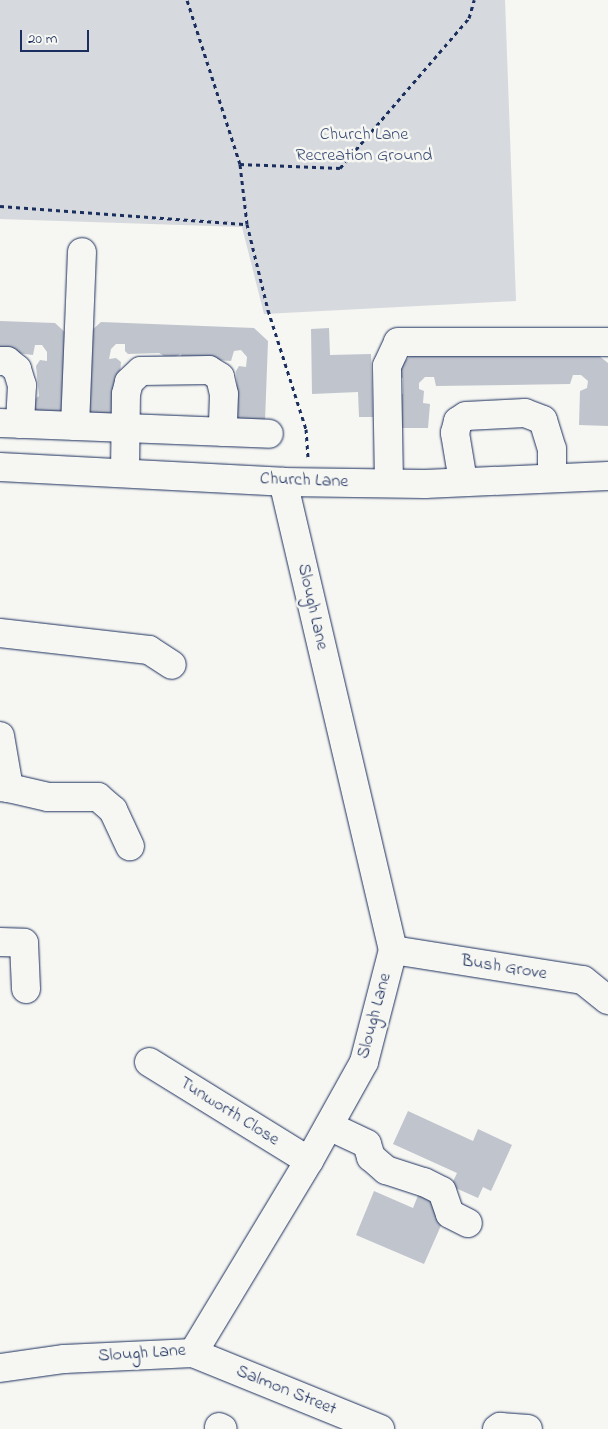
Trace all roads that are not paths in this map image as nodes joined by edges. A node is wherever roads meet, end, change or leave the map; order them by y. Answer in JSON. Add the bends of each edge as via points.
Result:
{"nodes":[{"id":1,"x":82,"y":252,"type":"dead end"},
{"id":2,"x":608,"y":342,"type":"edge"},
{"id":3,"x":0,"y":361,"type":"edge"},
{"id":4,"x":10,"y":423,"type":"edge"},
{"id":5,"x":75,"y":426,"type":"junction"},
{"id":6,"x":125,"y":429,"type":"junction"},
{"id":7,"x":223,"y":432,"type":"junction"},
{"id":8,"x":269,"y":434,"type":"dead end"},
{"id":9,"x":0,"y":468,"type":"edge"},
{"id":10,"x":125,"y":473,"type":"junction"},
{"id":11,"x":608,"y":476,"type":"edge"},
{"id":12,"x":552,"y":478,"type":"junction"},
{"id":13,"x":464,"y":481,"type":"junction"},
{"id":14,"x":283,"y":482,"type":"junction"},
{"id":15,"x":388,"y":483,"type":"junction"},
{"id":16,"x":0,"y":633,"type":"edge"},
{"id":17,"x":172,"y":665,"type":"dead end"},
{"id":18,"x":0,"y":736,"type":"edge"},
{"id":19,"x":5,"y":787,"type":"edge"},
{"id":20,"x":130,"y":846,"type":"dead end"},
{"id":21,"x":0,"y":942,"type":"edge"},
{"id":22,"x":393,"y":950,"type":"junction"},
{"id":23,"x":26,"y":989,"type":"dead end"},
{"id":24,"x":608,"y":1000,"type":"edge"},
{"id":25,"x":149,"y":1062,"type":"dead end"},
{"id":26,"x":329,"y":1126,"type":"junction"},
{"id":27,"x":310,"y":1161,"type":"junction"},
{"id":28,"x":468,"y":1224,"type":"dead end"},
{"id":29,"x":193,"y":1353,"type":"junction"},
{"id":30,"x":0,"y":1368,"type":"edge"},
{"id":31,"x":380,"y":1429,"type":"edge"},
{"id":32,"x":498,"y":1429,"type":"edge"},
{"id":33,"x":528,"y":1429,"type":"edge"}],
"edges":[{"from":1,"to":5,"type":"street"},
{"from":2,"to":15,"type":"street","via":[[398,342],[387,366]]},
{"from":3,"to":4,"type":"street","via":[[7,361],[17,369],[22,385]]},
{"from":4,"to":5,"type":"street"},
{"from":5,"to":6,"type":"street"},
{"from":6,"to":7,"type":"street"},
{"from":6,"to":7,"type":"street","via":[[129,382],[141,372],[209,370],[220,377],[224,394]]},
{"from":6,"to":10,"type":"street"},
{"from":7,"to":8,"type":"street"},
{"from":9,"to":10,"type":"street","name":"Church Lane"},
{"from":10,"to":14,"type":"street","name":"Church Lane"},
{"from":11,"to":12,"type":"street","name":"Church Lane"},
{"from":12,"to":13,"type":"street","name":"Church Lane"},
{"from":12,"to":13,"type":"street","via":[[552,449],[543,420],[525,413],[466,416],[458,421],[455,433]]},
{"from":13,"to":15,"type":"street","name":"Church Lane"},
{"from":14,"to":15,"type":"street","name":"Church Lane"},
{"from":14,"to":22,"type":"street","name":"Slough Lane"},
{"from":16,"to":17,"type":"street","via":[[149,650]]},
{"from":18,"to":19,"type":"street"},
{"from":19,"to":20,"type":"street","via":[[48,796],[98,797],[113,810]]},
{"from":21,"to":23,"type":"street","via":[[24,943]]},
{"from":22,"to":24,"type":"street","name":"Bush Grove","via":[[583,980]]},
{"from":22,"to":26,"type":"street","name":"Slough Lane","via":[[364,1062]]},
{"from":25,"to":27,"type":"street","name":"Tunworth Close"},
{"from":26,"to":27,"type":"street","name":"Slough Lane"},
{"from":26,"to":28,"type":"street","via":[[367,1144],[371,1157],[380,1166],[442,1191],[450,1214]]},
{"from":27,"to":29,"type":"street","name":"Slough Lane"},
{"from":29,"to":30,"type":"street","name":"Slough Lane","via":[[64,1358]]},
{"from":29,"to":31,"type":"street","name":"Salmon Street"},
{"from":32,"to":33,"type":"street","via":[[500,1426]]}]}
